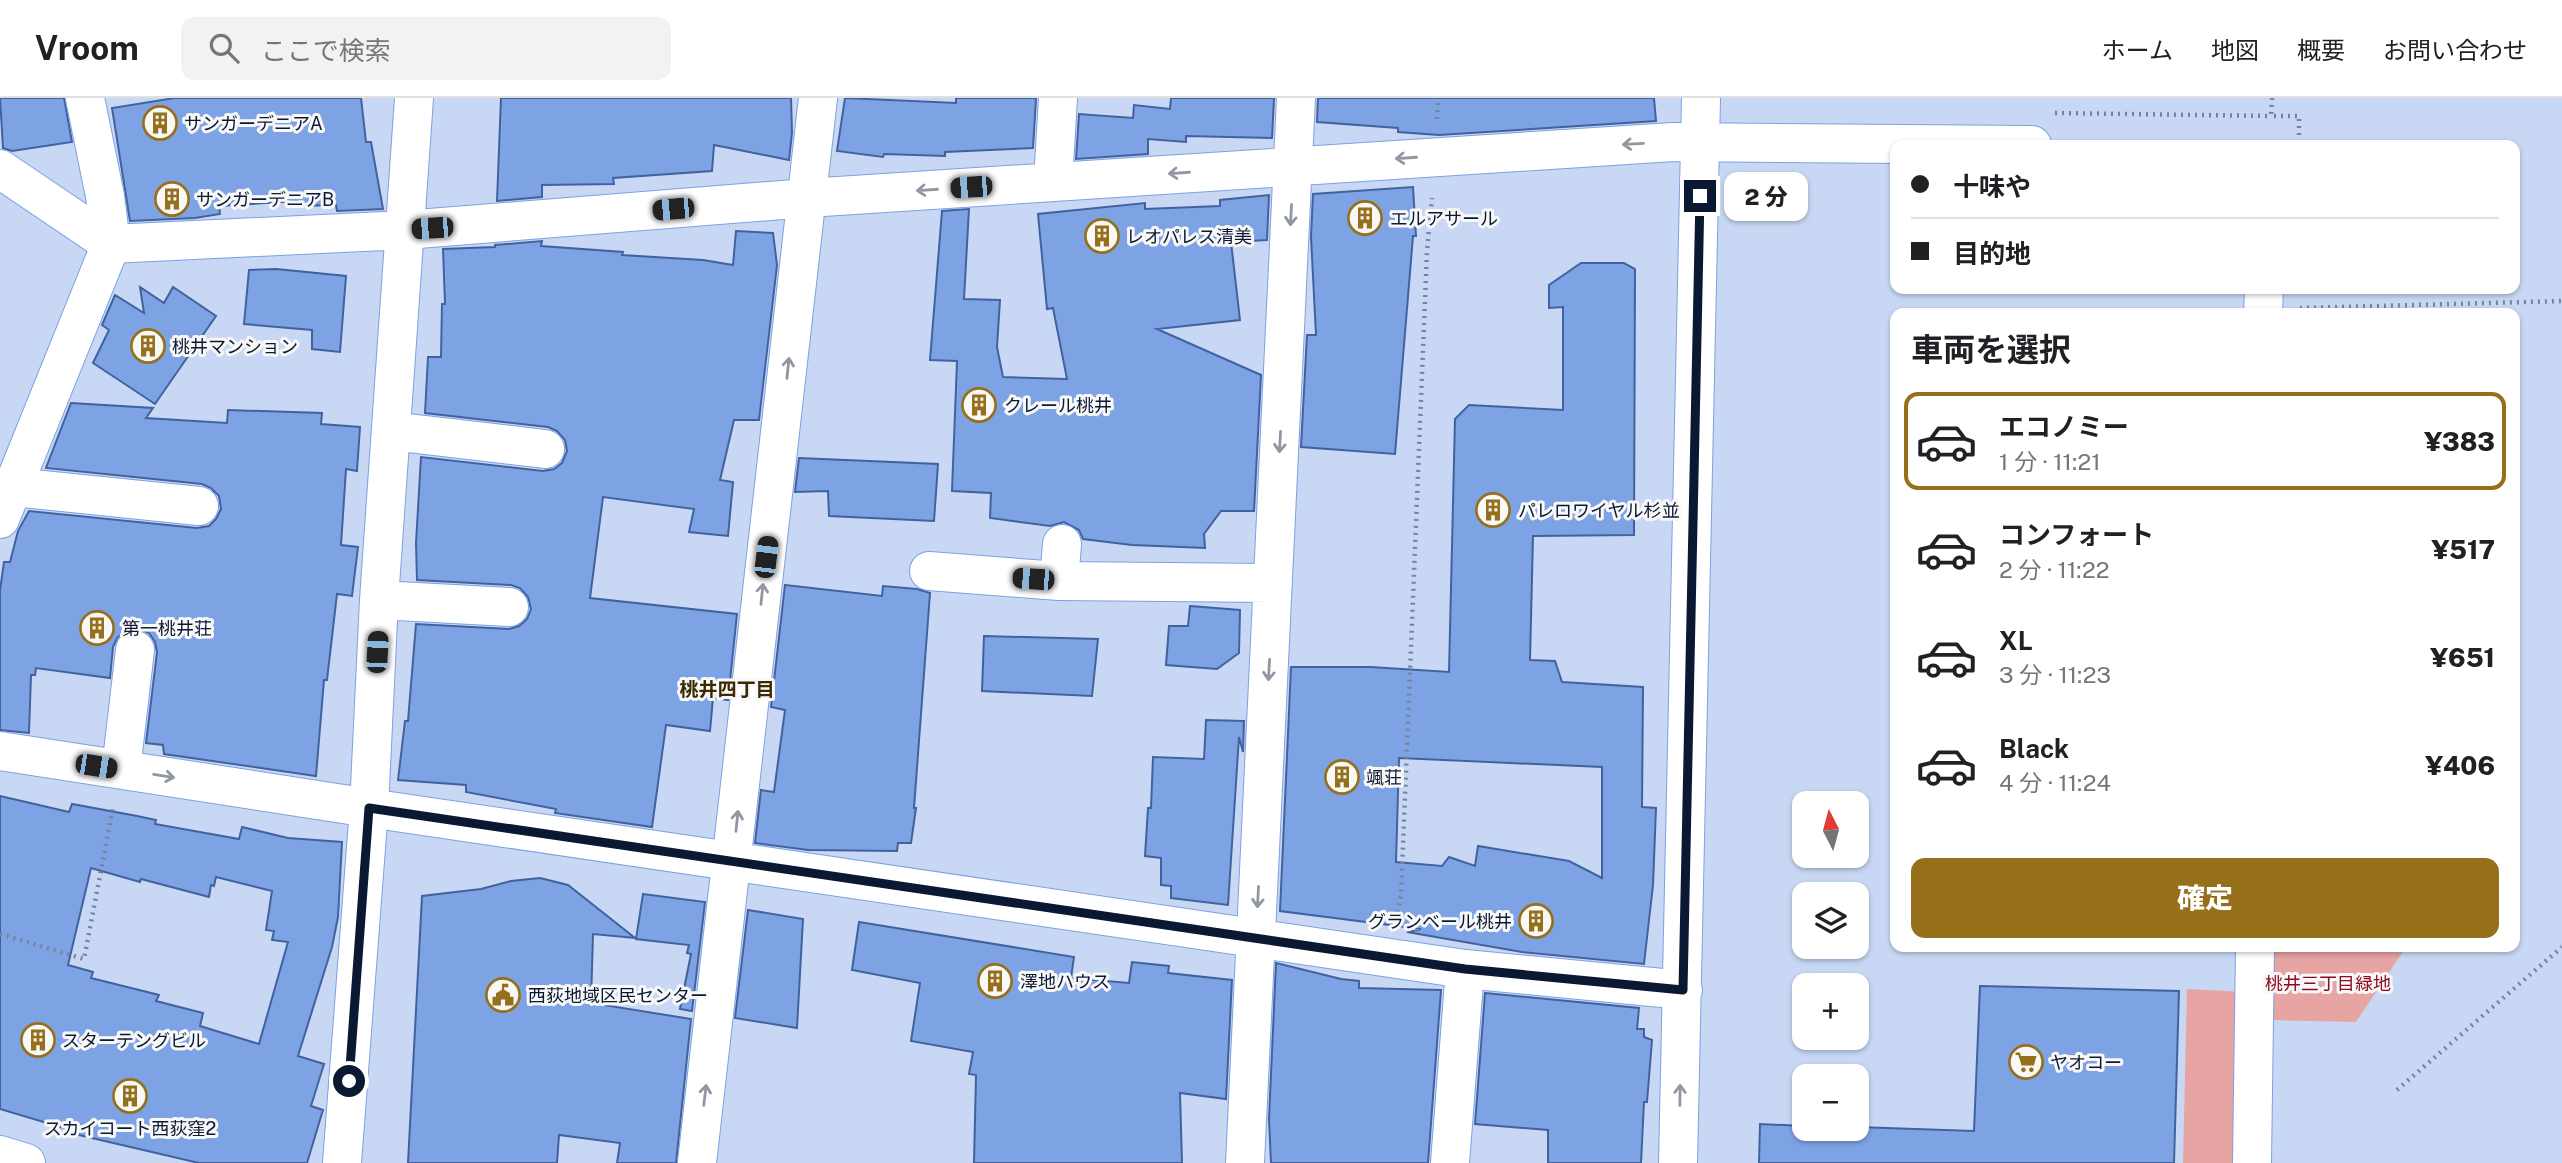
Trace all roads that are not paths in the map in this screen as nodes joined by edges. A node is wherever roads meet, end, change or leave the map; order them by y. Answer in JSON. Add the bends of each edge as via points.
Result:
{"nodes":[{"id":1,"x":85,"y":98,"type":"edge"},
{"id":2,"x":414,"y":98,"type":"edge"},
{"id":3,"x":818,"y":98,"type":"edge"},
{"id":4,"x":1058,"y":98,"type":"edge"},
{"id":5,"x":1296,"y":98,"type":"edge"},
{"id":6,"x":1700,"y":98,"type":"edge"},
{"id":7,"x":1701,"y":142,"type":"junction"},
{"id":8,"x":1890,"y":144,"type":"edge"},
{"id":9,"x":1293,"y":165,"type":"junction"},
{"id":10,"x":0,"y":169,"type":"edge"},
{"id":11,"x":1053,"y":182,"type":"junction"},
{"id":12,"x":807,"y":198,"type":"junction"},
{"id":13,"x":405,"y":230,"type":"junction"},
{"id":14,"x":111,"y":244,"type":"junction"},
{"id":15,"x":391,"y":431,"type":"junction"},
{"id":16,"x":545,"y":449,"type":"dead end"},
{"id":17,"x":6,"y":503,"type":"edge"},
{"id":18,"x":199,"y":506,"type":"dead end"},
{"id":19,"x":929,"y":571,"type":"dead end"},
{"id":20,"x":1273,"y":583,"type":"junction"},
{"id":21,"x":379,"y":600,"type":"junction"},
{"id":22,"x":509,"y":607,"type":"dead end"},
{"id":23,"x":135,"y":650,"type":"dead end"},
{"id":24,"x":0,"y":751,"type":"edge"},
{"id":25,"x":121,"y":769,"type":"junction"},
{"id":26,"x":369,"y":808,"type":"junction"},
{"id":27,"x":733,"y":860,"type":"junction"},
{"id":28,"x":1256,"y":938,"type":"junction"},
{"id":29,"x":2255,"y":952,"type":"edge"},
{"id":30,"x":1465,"y":969,"type":"junction"},
{"id":31,"x":1683,"y":990,"type":"junction"},
{"id":32,"x":0,"y":1156,"type":"edge"},
{"id":33,"x":26,"y":1163,"type":"edge"},
{"id":34,"x":342,"y":1163,"type":"edge"},
{"id":35,"x":697,"y":1163,"type":"edge"},
{"id":36,"x":1245,"y":1163,"type":"edge"},
{"id":37,"x":1450,"y":1163,"type":"edge"},
{"id":38,"x":1678,"y":1163,"type":"edge"},
{"id":39,"x":2252,"y":1163,"type":"edge"}],
"edges":[{"from":1,"to":14,"type":"street"},
{"from":2,"to":13,"type":"street"},
{"from":3,"to":12,"type":"street"},
{"from":4,"to":11,"type":"street"},
{"from":5,"to":9,"type":"street"},
{"from":6,"to":7,"type":"street"},
{"from":7,"to":8,"type":"street"},
{"from":7,"to":9,"type":"street","one_way":true},
{"from":7,"to":31,"type":"street"},
{"from":9,"to":11,"type":"street","one_way":true},
{"from":9,"to":20,"type":"street","one_way":true},
{"from":10,"to":14,"type":"street"},
{"from":11,"to":12,"type":"street","one_way":true},
{"from":12,"to":13,"type":"street"},
{"from":27,"to":12,"type":"street","one_way":true},
{"from":13,"to":14,"type":"street"},
{"from":13,"to":15,"type":"street"},
{"from":14,"to":17,"type":"street"},
{"from":15,"to":16,"type":"street"},
{"from":15,"to":21,"type":"street"},
{"from":17,"to":18,"type":"street"},
{"from":19,"to":20,"type":"street","via":[[1060,562]]},
{"from":20,"to":28,"type":"street","one_way":true},
{"from":21,"to":22,"type":"street"},
{"from":21,"to":26,"type":"street"},
{"from":23,"to":25,"type":"street"},
{"from":24,"to":25,"type":"street"},
{"from":25,"to":26,"type":"street","one_way":true},
{"from":26,"to":27,"type":"street"},
{"from":26,"to":34,"type":"street"},
{"from":27,"to":28,"type":"street"},
{"from":35,"to":27,"type":"street","one_way":true},
{"from":28,"to":30,"type":"street"},
{"from":28,"to":36,"type":"street"},
{"from":29,"to":39,"type":"street"},
{"from":30,"to":31,"type":"street"},
{"from":30,"to":37,"type":"street"},
{"from":38,"to":31,"type":"street","one_way":true},
{"from":32,"to":33,"type":"street"}]}
